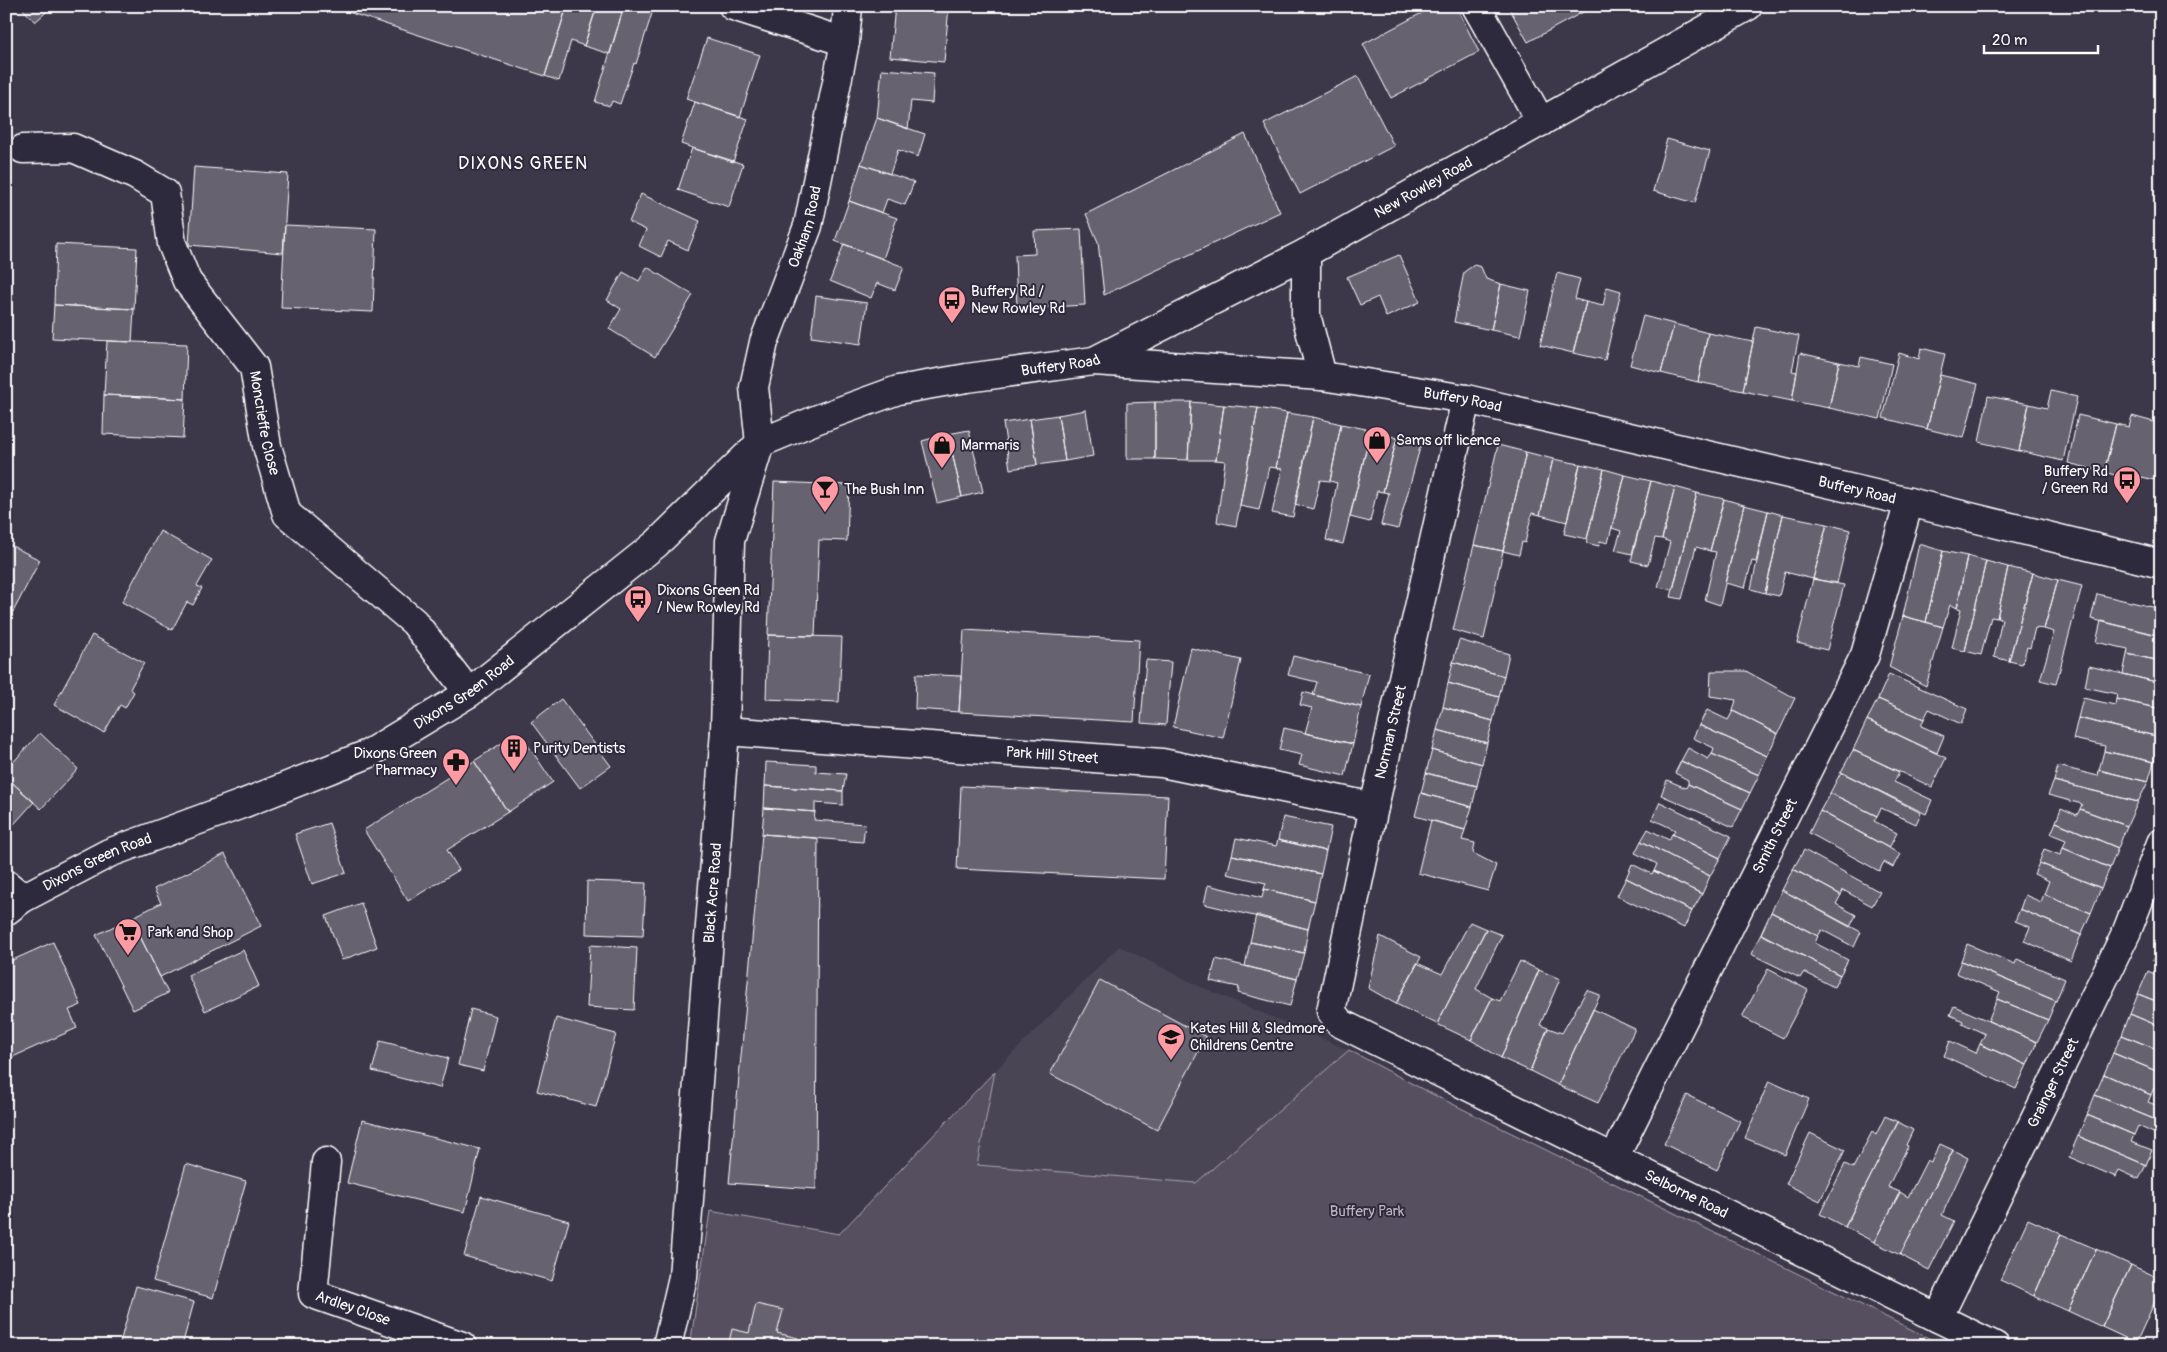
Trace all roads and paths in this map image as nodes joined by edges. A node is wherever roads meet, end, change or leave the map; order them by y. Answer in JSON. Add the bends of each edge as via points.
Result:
{"nodes":[{"id":1,"x":733,"y":6,"type":"edge"},
{"id":2,"x":848,"y":6,"type":"edge"},
{"id":3,"x":1476,"y":6,"type":"edge"},
{"id":4,"x":1748,"y":6,"type":"edge"},
{"id":5,"x":845,"y":42,"type":"junction"},
{"id":6,"x":1541,"y":122,"type":"junction"},
{"id":7,"x":23,"y":149,"type":"dead end"},
{"id":8,"x":1306,"y":253,"type":"junction"},
{"id":9,"x":1094,"y":361,"type":"junction"},
{"id":10,"x":1322,"y":376,"type":"junction"},
{"id":11,"x":1466,"y":399,"type":"junction"},
{"id":12,"x":760,"y":443,"type":"junction"},
{"id":13,"x":1909,"y":502,"type":"junction"},
{"id":14,"x":2161,"y":564,"type":"edge"},
{"id":15,"x":469,"y":693,"type":"junction"},
{"id":16,"x":725,"y":731,"type":"junction"},
{"id":17,"x":1374,"y":807,"type":"junction"},
{"id":18,"x":2161,"y":843,"type":"edge"},
{"id":19,"x":12,"y":898,"type":"edge"},
{"id":20,"x":1376,"y":1042,"type":"joint"},
{"id":21,"x":1614,"y":1158,"type":"junction"},
{"id":22,"x":326,"y":1162,"type":"dead end"},
{"id":23,"x":1938,"y":1318,"type":"junction"},
{"id":24,"x":462,"y":1346,"type":"edge"},
{"id":25,"x":667,"y":1346,"type":"edge"},
{"id":26,"x":1995,"y":1346,"type":"edge"}],
"edges":[{"from":1,"to":5,"type":"street"},
{"from":2,"to":5,"type":"street","name":"Oakham Road"},
{"from":3,"to":6,"type":"street"},
{"from":4,"to":6,"type":"street","name":"New Rowley Road"},
{"from":5,"to":12,"type":"street","name":"Oakham Road","via":[[808,226],[764,342],[754,387]]},
{"from":6,"to":8,"type":"street","name":"New Rowley Road"},
{"from":7,"to":15,"type":"street","name":"Moncrieffe Close","via":[[73,148],[135,175],[165,193],[172,244],[187,282],[254,367],[266,446],[287,514],[414,622]]},
{"from":8,"to":9,"type":"street","name":"New Rowley Road"},
{"from":8,"to":10,"type":"street","via":[[1306,315]]},
{"from":9,"to":10,"type":"street","name":"Buffery Road"},
{"from":9,"to":12,"type":"street","name":"Buffery Road","via":[[898,390]]},
{"from":10,"to":11,"type":"street","name":"Buffery Road"},
{"from":11,"to":13,"type":"street","name":"Buffery Road"},
{"from":11,"to":17,"type":"street","name":"Norman Street"},
{"from":12,"to":15,"type":"street","name":"Dixons Green Road","via":[[656,544]]},
{"from":12,"to":16,"type":"street","name":"Black Acre Road","via":[[730,541]]},
{"from":13,"to":14,"type":"street","name":"Buffery Road"},
{"from":13,"to":21,"type":"street","name":"Smith Street","via":[[1865,655]]},
{"from":15,"to":19,"type":"street","name":"Dixons Green Road","via":[[368,754],[109,854]]},
{"from":16,"to":17,"type":"street","name":"Park Hill Street","via":[[1162,763]]},
{"from":16,"to":25,"type":"street","name":"Black Acre Road","via":[[683,1277]]},
{"from":17,"to":20,"type":"street","name":"Norman Street","via":[[1331,1011],[1340,1023]]},
{"from":18,"to":23,"type":"street","name":"Grainger Street","via":[[2128,931]]},
{"from":20,"to":21,"type":"street","name":"Selborne Road"},
{"from":21,"to":23,"type":"street","name":"Selborne Road"},
{"from":22,"to":24,"type":"street","name":"Ardley Close","via":[[313,1294]]},
{"from":23,"to":26,"type":"street","name":"Selborne Road"}]}
